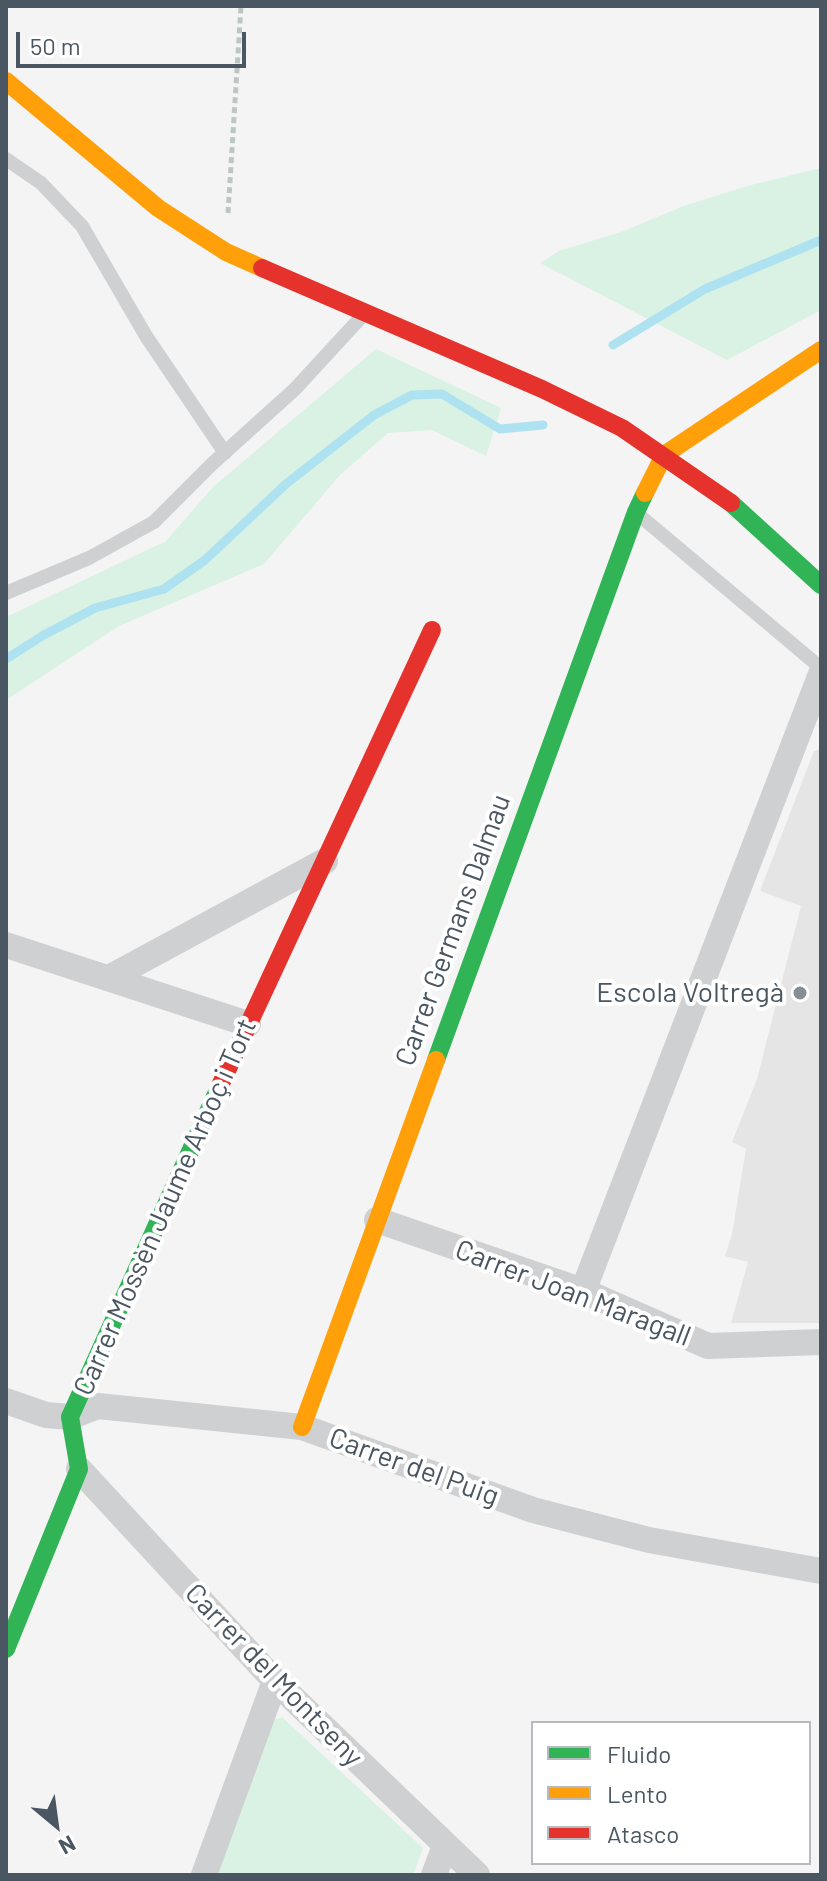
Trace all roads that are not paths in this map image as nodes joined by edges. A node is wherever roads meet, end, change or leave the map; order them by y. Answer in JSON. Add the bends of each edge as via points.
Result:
{"nodes":[{"id":1,"x":6,"y":81,"type":"edge"},
{"id":2,"x":6,"y":159,"type":"edge"},
{"id":3,"x":365,"y":313,"type":"junction"},
{"id":4,"x":821,"y":350,"type":"edge"},
{"id":5,"x":225,"y":453,"type":"junction"},
{"id":6,"x":664,"y":455,"type":"junction"},
{"id":7,"x":636,"y":512,"type":"junction"},
{"id":8,"x":821,"y":585,"type":"edge"},
{"id":9,"x":6,"y":593,"type":"edge"},
{"id":10,"x":432,"y":630,"type":"dead end"},
{"id":11,"x":821,"y":668,"type":"edge"},
{"id":12,"x":821,"y":674,"type":"edge"},
{"id":13,"x":325,"y":861,"type":"junction"},
{"id":14,"x":6,"y":945,"type":"edge"},
{"id":15,"x":109,"y":978,"type":"junction"},
{"id":16,"x":248,"y":1024,"type":"junction"},
{"id":17,"x":377,"y":1220,"type":"junction"},
{"id":18,"x":583,"y":1291,"type":"junction"},
{"id":19,"x":821,"y":1342,"type":"edge"},
{"id":20,"x":6,"y":1401,"type":"edge"},
{"id":21,"x":70,"y":1417,"type":"junction"},
{"id":22,"x":302,"y":1427,"type":"junction"},
{"id":23,"x":79,"y":1469,"type":"junction"},
{"id":24,"x":821,"y":1571,"type":"edge"},
{"id":25,"x":8,"y":1635,"type":"edge"},
{"id":26,"x":275,"y":1681,"type":"junction"},
{"id":27,"x":445,"y":1846,"type":"junction"},
{"id":28,"x":204,"y":1875,"type":"edge"},
{"id":29,"x":434,"y":1875,"type":"edge"},
{"id":30,"x":477,"y":1875,"type":"edge"}],
"edges":[{"from":1,"to":3,"type":"street","via":[[158,208],[226,252]]},
{"from":2,"to":5,"type":"lane","via":[[41,183],[82,226],[146,336]]},
{"from":3,"to":5,"type":"lane","via":[[295,389]]},
{"from":3,"to":6,"type":"street","via":[[575,404]]},
{"from":4,"to":6,"type":"street"},
{"from":5,"to":9,"type":"lane","via":[[154,522],[89,558]]},
{"from":6,"to":7,"type":"street","name":"Carrer Germans Dalmau"},
{"from":6,"to":8,"type":"street","via":[[730,502]]},
{"from":7,"to":11,"type":"lane"},
{"from":7,"to":17,"type":"street","name":"Carrer Germans Dalmau"},
{"from":10,"to":13,"type":"street","name":"Carrer Mossèn Jaume Arboç i Tort"},
{"from":12,"to":18,"type":"street"},
{"from":13,"to":15,"type":"street"},
{"from":13,"to":16,"type":"street","name":"Carrer Mossèn Jaume Arboç i Tort"},
{"from":14,"to":15,"type":"street"},
{"from":15,"to":16,"type":"street"},
{"from":16,"to":21,"type":"street","name":"Carrer Mossèn Jaume Arboç i Tort"},
{"from":17,"to":18,"type":"street","name":"Carrer Joan Maragall"},
{"from":17,"to":22,"type":"street","name":"Carrer Germans Dalmau"},
{"from":18,"to":19,"type":"street","name":"Carrer Joan Maragall","via":[[708,1346]]},
{"from":20,"to":21,"type":"street","name":"Carrer del Puig"},
{"from":21,"to":22,"type":"street","name":"Carrer del Puig","via":[[98,1406]]},
{"from":21,"to":23,"type":"street","name":"Carrer Mossèn Jaume Arboç i Tort"},
{"from":22,"to":24,"type":"street","name":"Carrer del Puig","via":[[533,1510],[649,1540]]},
{"from":23,"to":25,"type":"street"},
{"from":23,"to":26,"type":"street","name":"Carrer del Montseny"},
{"from":26,"to":27,"type":"street","name":"Carrer del Montseny"},
{"from":26,"to":28,"type":"street"},
{"from":27,"to":29,"type":"street"},
{"from":27,"to":30,"type":"street","name":"Carrer del Montseny"}]}
